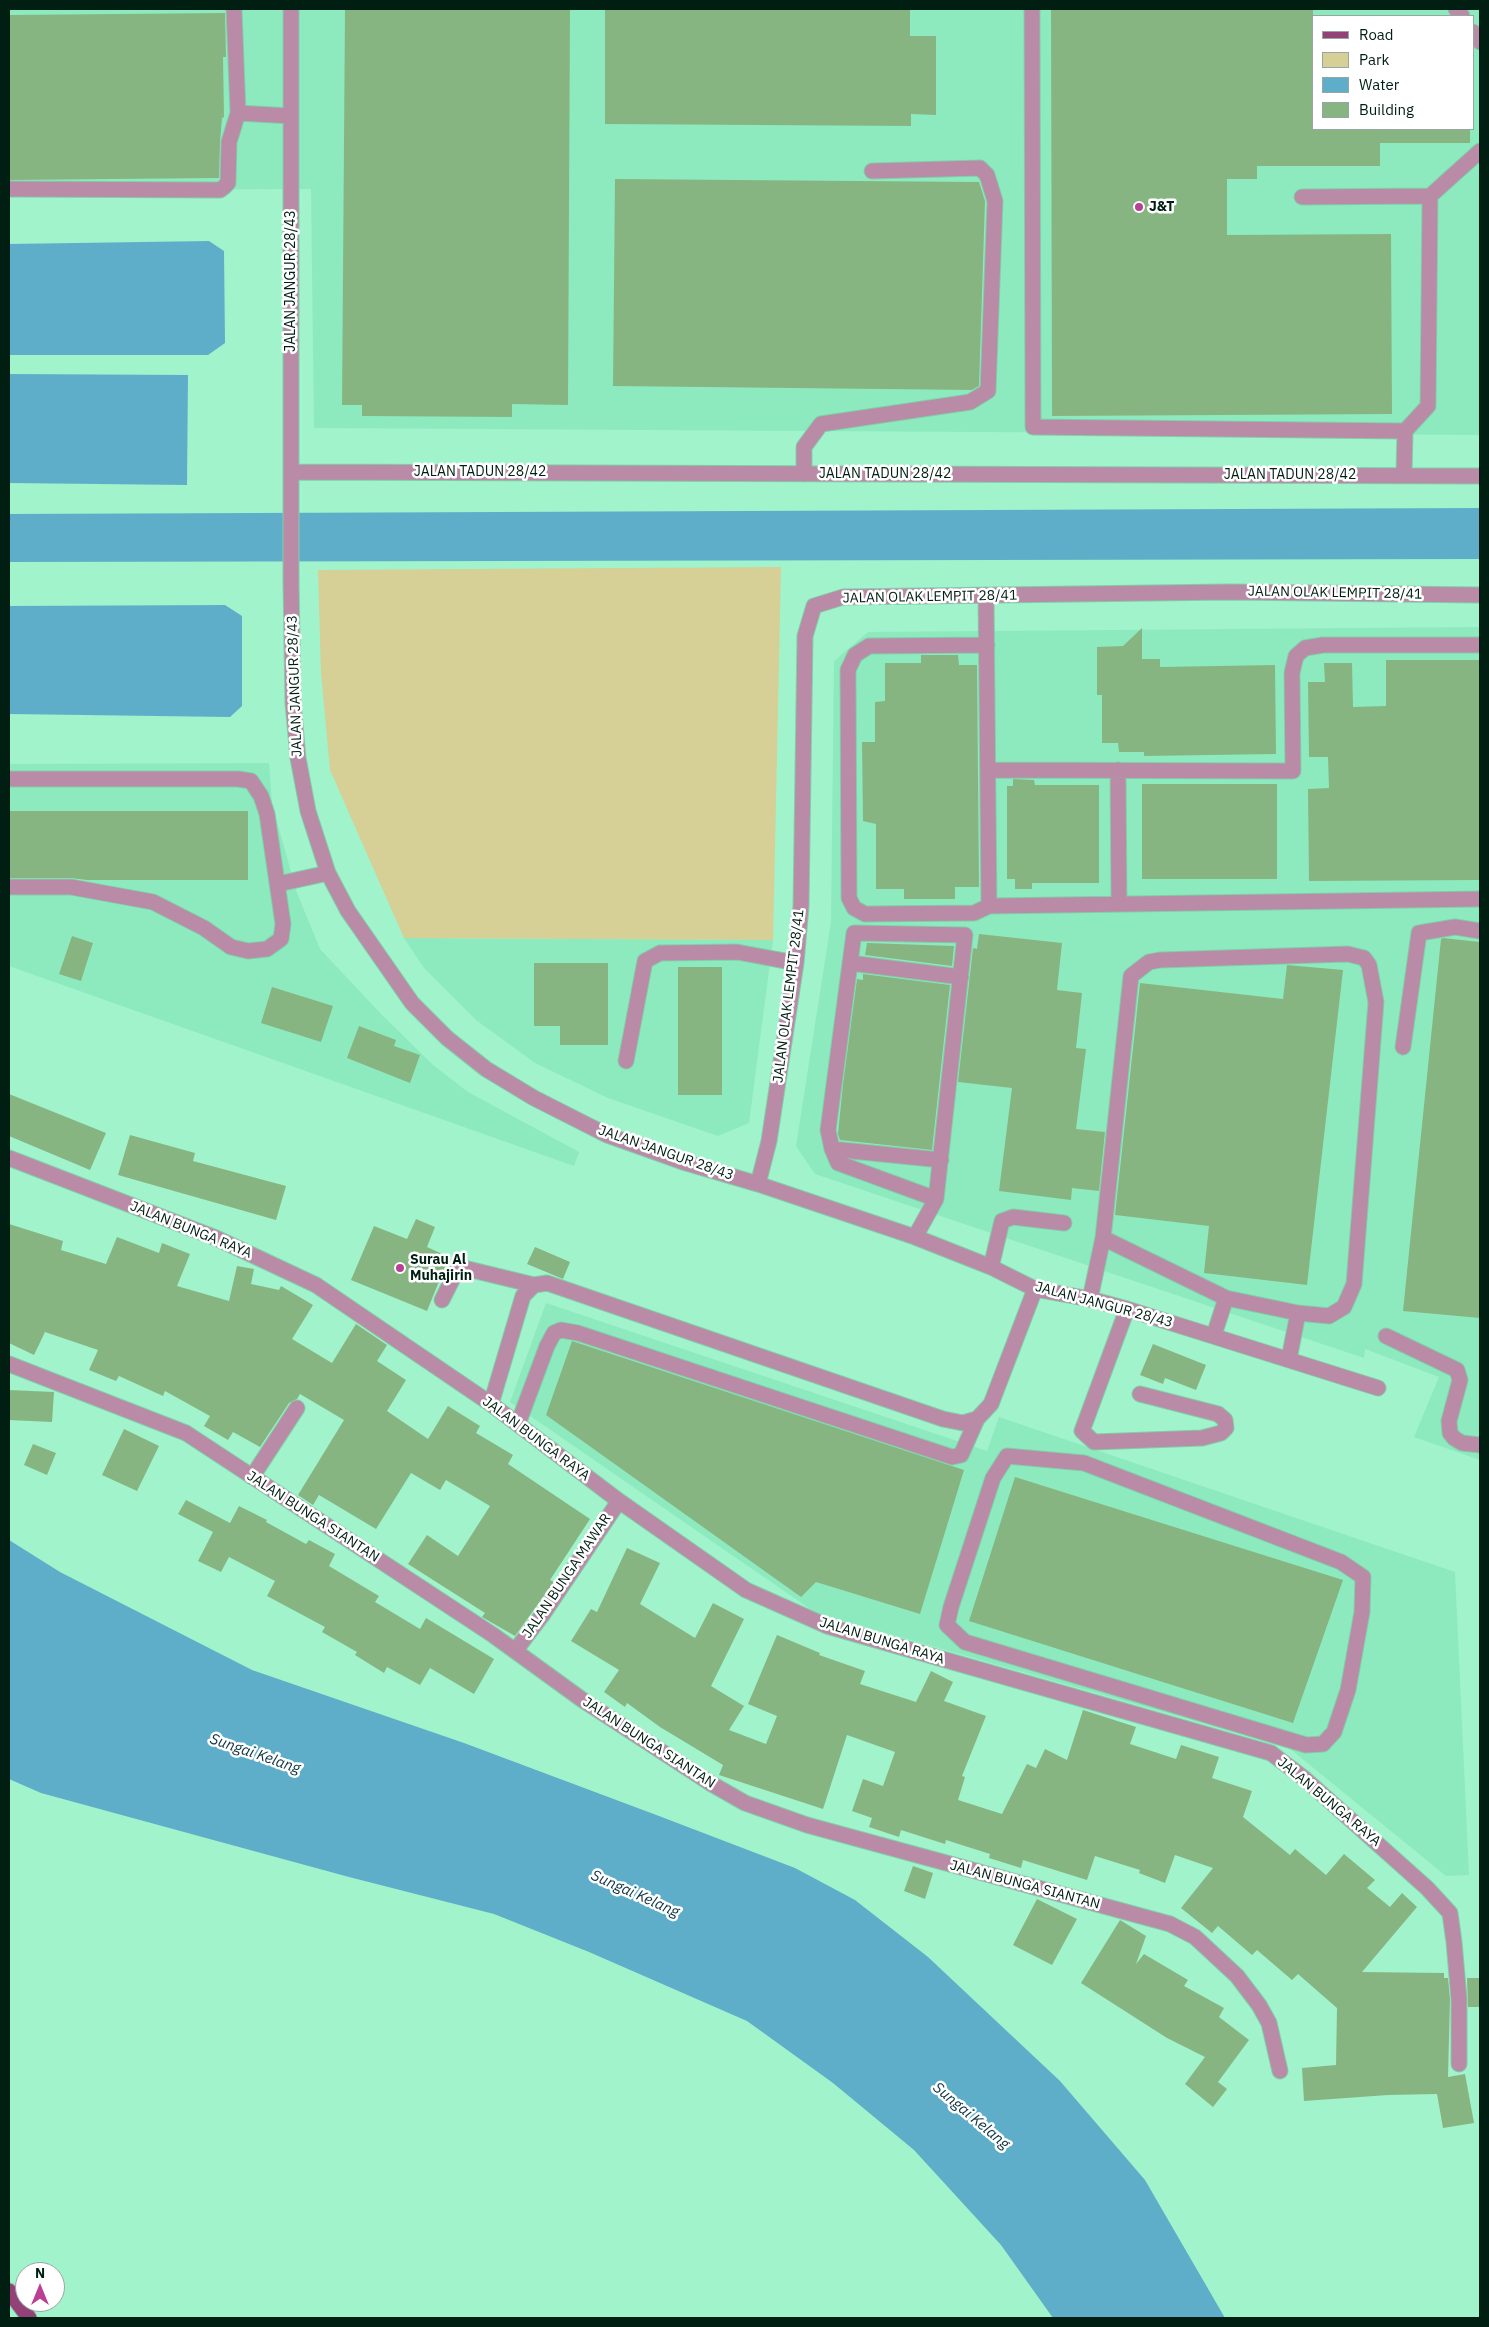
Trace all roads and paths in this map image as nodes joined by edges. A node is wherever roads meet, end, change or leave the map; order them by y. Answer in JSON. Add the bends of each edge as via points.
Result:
{"nodes":[{"id":1,"x":234,"y":9,"type":"edge"},
{"id":2,"x":291,"y":9,"type":"edge"},
{"id":3,"x":1032,"y":9,"type":"edge"},
{"id":4,"x":238,"y":113,"type":"junction"},
{"id":5,"x":291,"y":116,"type":"junction"},
{"id":6,"x":1480,"y":151,"type":"edge"},
{"id":7,"x":872,"y":171,"type":"dead end"},
{"id":8,"x":9,"y":189,"type":"edge"},
{"id":9,"x":1430,"y":196,"type":"junction"},
{"id":10,"x":1302,"y":197,"type":"dead end"},
{"id":11,"x":1405,"y":431,"type":"junction"},
{"id":12,"x":291,"y":472,"type":"junction"},
{"id":13,"x":804,"y":474,"type":"junction"},
{"id":14,"x":1404,"y":476,"type":"junction"},
{"id":15,"x":1480,"y":476,"type":"edge"},
{"id":16,"x":986,"y":595,"type":"junction"},
{"id":17,"x":1480,"y":595,"type":"edge"},
{"id":18,"x":986,"y":645,"type":"junction"},
{"id":19,"x":1480,"y":645,"type":"edge"},
{"id":20,"x":988,"y":770,"type":"junction"},
{"id":21,"x":1118,"y":770,"type":"junction"},
{"id":22,"x":9,"y":778,"type":"edge"},
{"id":23,"x":328,"y":873,"type":"junction"},
{"id":24,"x":278,"y":884,"type":"junction"},
{"id":25,"x":9,"y":887,"type":"edge"},
{"id":26,"x":1480,"y":899,"type":"edge"},
{"id":27,"x":1119,"y":903,"type":"junction"},
{"id":28,"x":989,"y":906,"type":"junction"},
{"id":29,"x":1480,"y":931,"type":"edge"},
{"id":30,"x":796,"y":963,"type":"junction"},
{"id":31,"x":850,"y":963,"type":"junction"},
{"id":32,"x":961,"y":977,"type":"junction"},
{"id":33,"x":1403,"y":1047,"type":"dead end"},
{"id":34,"x":626,"y":1061,"type":"dead end"},
{"id":35,"x":832,"y":1149,"type":"junction"},
{"id":36,"x":9,"y":1158,"type":"edge"},
{"id":37,"x":941,"y":1160,"type":"junction"},
{"id":38,"x":758,"y":1184,"type":"junction"},
{"id":39,"x":936,"y":1199,"type":"junction"},
{"id":40,"x":1064,"y":1223,"type":"dead end"},
{"id":41,"x":915,"y":1236,"type":"junction"},
{"id":42,"x":1103,"y":1238,"type":"junction"},
{"id":43,"x":991,"y":1267,"type":"junction"},
{"id":44,"x":534,"y":1285,"type":"junction"},
{"id":45,"x":1035,"y":1289,"type":"junction"},
{"id":46,"x":1226,"y":1298,"type":"junction"},
{"id":47,"x":442,"y":1300,"type":"dead end"},
{"id":48,"x":1090,"y":1300,"type":"junction"},
{"id":49,"x":1127,"y":1310,"type":"junction"},
{"id":50,"x":1298,"y":1313,"type":"junction"},
{"id":51,"x":1214,"y":1336,"type":"junction"},
{"id":52,"x":1386,"y":1336,"type":"dead end"},
{"id":53,"x":1289,"y":1359,"type":"junction"},
{"id":54,"x":9,"y":1364,"type":"edge"},
{"id":55,"x":1378,"y":1388,"type":"dead end"},
{"id":56,"x":1140,"y":1394,"type":"dead end"},
{"id":57,"x":491,"y":1404,"type":"junction"},
{"id":58,"x":297,"y":1408,"type":"dead end"},
{"id":59,"x":977,"y":1419,"type":"junction"},
{"id":60,"x":518,"y":1424,"type":"junction"},
{"id":61,"x":1094,"y":1442,"type":"junction"},
{"id":62,"x":1480,"y":1445,"type":"edge"},
{"id":63,"x":1084,"y":1463,"type":"junction"},
{"id":64,"x":252,"y":1477,"type":"junction"},
{"id":65,"x":619,"y":1501,"type":"junction"},
{"id":66,"x":515,"y":1651,"type":"junction"},
{"id":67,"x":1459,"y":2064,"type":"dead end"},
{"id":68,"x":1280,"y":2071,"type":"dead end"},
{"id":69,"x":9,"y":2291,"type":"edge"},
{"id":70,"x":29,"y":2318,"type":"edge"}],
"edges":[{"from":1,"to":4,"type":"street"},
{"from":2,"to":5,"type":"street","name":"JALAN JANGUR 28/43"},
{"from":3,"to":11,"type":"street","via":[[1032,427]]},
{"from":4,"to":5,"type":"street"},
{"from":4,"to":8,"type":"street","via":[[229,142],[228,183],[220,190]]},
{"from":5,"to":12,"type":"street","name":"JALAN JANGUR 28/43"},
{"from":6,"to":9,"type":"street"},
{"from":7,"to":13,"type":"street","via":[[980,168],[988,175],[995,200],[988,391],[970,402],[821,424],[804,447]]},
{"from":9,"to":10,"type":"street"},
{"from":9,"to":11,"type":"street","via":[[1428,406]]},
{"from":11,"to":14,"type":"street"},
{"from":12,"to":13,"type":"street","name":"JALAN TADUN 28/42"},
{"from":12,"to":23,"type":"street","name":"JALAN JANGUR 28/43","via":[[291,582],[298,758],[308,811]]},
{"from":13,"to":14,"type":"street","name":"JALAN TADUN 28/42"},
{"from":14,"to":15,"type":"street","name":"JALAN TADUN 28/42"},
{"from":16,"to":17,"type":"street","name":"JALAN OLAK LEMPIT 28/41","via":[[1229,592]]},
{"from":16,"to":18,"type":"street"},
{"from":16,"to":30,"type":"street","name":"JALAN OLAK LEMPIT 28/41","via":[[843,597],[814,606],[805,636],[801,906]]},
{"from":18,"to":20,"type":"street"},
{"from":18,"to":28,"type":"street","via":[[869,646],[855,655],[848,670],[849,898],[854,908],[865,914],[974,913]]},
{"from":19,"to":21,"type":"street","via":[[1323,645],[1305,648],[1296,656],[1292,673],[1293,771]]},
{"from":20,"to":21,"type":"street"},
{"from":20,"to":28,"type":"street"},
{"from":21,"to":27,"type":"street"},
{"from":22,"to":24,"type":"street","via":[[251,781],[267,814]]},
{"from":23,"to":24,"type":"street"},
{"from":23,"to":38,"type":"street","name":"JALAN JANGUR 28/43","via":[[348,911],[412,1003],[447,1038],[486,1069],[607,1135]]},
{"from":24,"to":25,"type":"street","via":[[283,924],[281,939],[267,949],[248,951],[231,947],[204,928],[153,902],[71,887]]},
{"from":26,"to":27,"type":"street"},
{"from":27,"to":28,"type":"street"},
{"from":29,"to":33,"type":"street","via":[[1455,927],[1419,933]]},
{"from":30,"to":34,"type":"street","via":[[737,952],[660,953],[645,961]]},
{"from":30,"to":38,"type":"street","name":"JALAN OLAK LEMPIT 28/41","via":[[769,1141]]},
{"from":31,"to":32,"type":"street"},
{"from":31,"to":32,"type":"street","via":[[854,932],[966,935]]},
{"from":31,"to":35,"type":"street","via":[[828,1130]]},
{"from":32,"to":37,"type":"street"},
{"from":35,"to":37,"type":"street"},
{"from":35,"to":39,"type":"street","via":[[838,1163]]},
{"from":36,"to":57,"type":"street","name":"JALAN BUNGA RAYA","via":[[216,1238],[316,1285]]},
{"from":37,"to":39,"type":"street"},
{"from":38,"to":41,"type":"street","name":"JALAN JANGUR 28/43"},
{"from":39,"to":41,"type":"street"},
{"from":40,"to":43,"type":"street","via":[[1013,1217],[1002,1221]]},
{"from":41,"to":43,"type":"street","name":"JALAN JANGUR 28/43"},
{"from":42,"to":46,"type":"street"},
{"from":42,"to":48,"type":"street"},
{"from":42,"to":50,"type":"street","via":[[1131,976],[1149,962],[1160,960],[1348,954],[1364,958],[1371,970],[1376,1002],[1354,1284],[1344,1307],[1329,1316]]},
{"from":43,"to":45,"type":"street","name":"JALAN JANGUR 28/43"},
{"from":44,"to":47,"type":"street","via":[[468,1269],[458,1270]]},
{"from":44,"to":57,"type":"street","via":[[523,1296]]},
{"from":44,"to":59,"type":"street","via":[[546,1283],[560,1287],[943,1419],[963,1423]]},
{"from":45,"to":48,"type":"street","name":"JALAN JANGUR 28/43"},
{"from":45,"to":59,"type":"street","via":[[991,1404]]},
{"from":46,"to":50,"type":"street"},
{"from":46,"to":51,"type":"street"},
{"from":48,"to":49,"type":"street","name":"JALAN JANGUR 28/43"},
{"from":49,"to":51,"type":"street","name":"JALAN JANGUR 28/43"},
{"from":49,"to":61,"type":"street","via":[[1082,1431]]},
{"from":50,"to":53,"type":"street"},
{"from":51,"to":53,"type":"street","name":"JALAN JANGUR 28/43"},
{"from":52,"to":62,"type":"street","via":[[1457,1370],[1460,1380],[1449,1421],[1450,1432],[1462,1442]]},
{"from":53,"to":55,"type":"street","name":"JALAN JANGUR 28/43"},
{"from":54,"to":64,"type":"street","name":"JALAN BUNGA SIANTAN","via":[[186,1434]]},
{"from":56,"to":61,"type":"street","via":[[1218,1414],[1225,1420],[1226,1428],[1221,1434],[1202,1438]]},
{"from":57,"to":60,"type":"street","name":"JALAN BUNGA RAYA"},
{"from":58,"to":64,"type":"street"},
{"from":59,"to":60,"type":"street","via":[[961,1455],[952,1457],[561,1330],[554,1333],[547,1346]]},
{"from":60,"to":65,"type":"street","name":"JALAN BUNGA RAYA"},
{"from":61,"to":63,"type":"street"},
{"from":63,"to":63,"type":"street","via":[[1007,1456],[992,1478],[947,1625],[965,1642],[1306,1745],[1323,1744],[1334,1732],[1348,1690],[1362,1612],[1363,1577],[1341,1562]]},
{"from":64,"to":66,"type":"street","name":"JALAN BUNGA SIANTAN"},
{"from":65,"to":66,"type":"street","name":"JALAN BUNGA MAWAR"},
{"from":65,"to":67,"type":"street","name":"JALAN BUNGA RAYA","via":[[746,1590],[827,1626],[1271,1753],[1305,1779],[1427,1888],[1450,1913],[1459,1999]]},
{"from":66,"to":68,"type":"street","name":"JALAN BUNGA SIANTAN","via":[[710,1784],[746,1803],[807,1825],[1170,1924],[1195,1937],[1237,1976],[1259,2005],[1269,2023]]},
{"from":69,"to":70,"type":"main road"}]}
